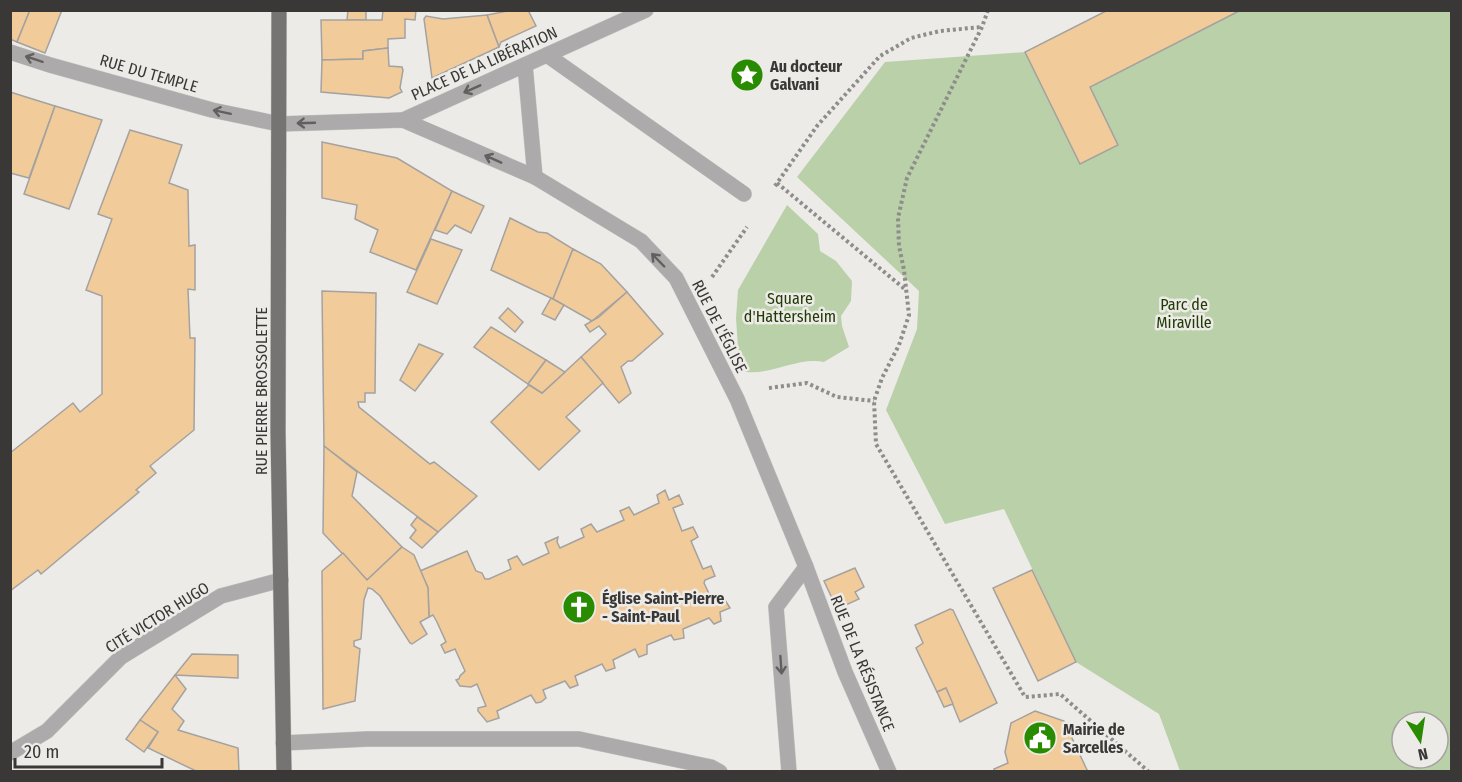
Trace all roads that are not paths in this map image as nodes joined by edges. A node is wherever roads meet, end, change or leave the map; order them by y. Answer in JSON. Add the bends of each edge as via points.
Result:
{"nodes":[{"id":1,"x":279,"y":10,"type":"edge"},
{"id":2,"x":646,"y":10,"type":"edge"},
{"id":3,"x":10,"y":52,"type":"edge"},
{"id":4,"x":547,"y":55,"type":"junction"},
{"id":5,"x":525,"y":65,"type":"junction"},
{"id":6,"x":403,"y":120,"type":"junction"},
{"id":7,"x":279,"y":124,"type":"junction"},
{"id":8,"x":535,"y":177,"type":"junction"},
{"id":9,"x":744,"y":194,"type":"dead end"},
{"id":10,"x":806,"y":567,"type":"junction"},
{"id":11,"x":281,"y":579,"type":"junction"},
{"id":12,"x":283,"y":743,"type":"junction"},
{"id":13,"x":10,"y":753,"type":"edge"},
{"id":14,"x":284,"y":771,"type":"edge"},
{"id":15,"x":720,"y":771,"type":"edge"},
{"id":16,"x":789,"y":771,"type":"edge"},
{"id":17,"x":888,"y":771,"type":"edge"}],
"edges":[{"from":1,"to":7,"type":"main road","name":"RUE PIERRE BROSSOLETTE"},
{"from":2,"to":4,"type":"street","name":"PLACE DE LA LIBÉRATION"},
{"from":7,"to":3,"type":"street","name":"RUE DU TEMPLE","one_way":true,"via":[[212,110]]},
{"from":4,"to":5,"type":"street","name":"PLACE DE LA LIBÉRATION"},
{"from":4,"to":9,"type":"street"},
{"from":5,"to":6,"type":"street","name":"PLACE DE LA LIBÉRATION","one_way":true},
{"from":5,"to":8,"type":"street"},
{"from":6,"to":7,"type":"street","name":"RUE DE L'ÉGLISE","one_way":true},
{"from":8,"to":6,"type":"street","name":"RUE DE L'ÉGLISE","one_way":true},
{"from":7,"to":11,"type":"main road","name":"RUE PIERRE BROSSOLETTE"},
{"from":10,"to":8,"type":"street","name":"RUE DE L'ÉGLISE","one_way":true,"via":[[737,399],[676,278],[641,242]]},
{"from":10,"to":16,"type":"street","one_way":true,"via":[[776,607]]},
{"from":10,"to":17,"type":"street","name":"RUE DE LA RÉSISTANCE"},
{"from":11,"to":12,"type":"main road","name":"RUE PIERRE BROSSOLETTE"},
{"from":11,"to":13,"type":"street","name":"CITÉ VICTOR HUGO","via":[[221,596],[121,657],[47,731]]},
{"from":12,"to":14,"type":"main road","name":"RUE PIERRE BROSSOLETTE"},
{"from":12,"to":15,"type":"street","via":[[579,739]]}]}
